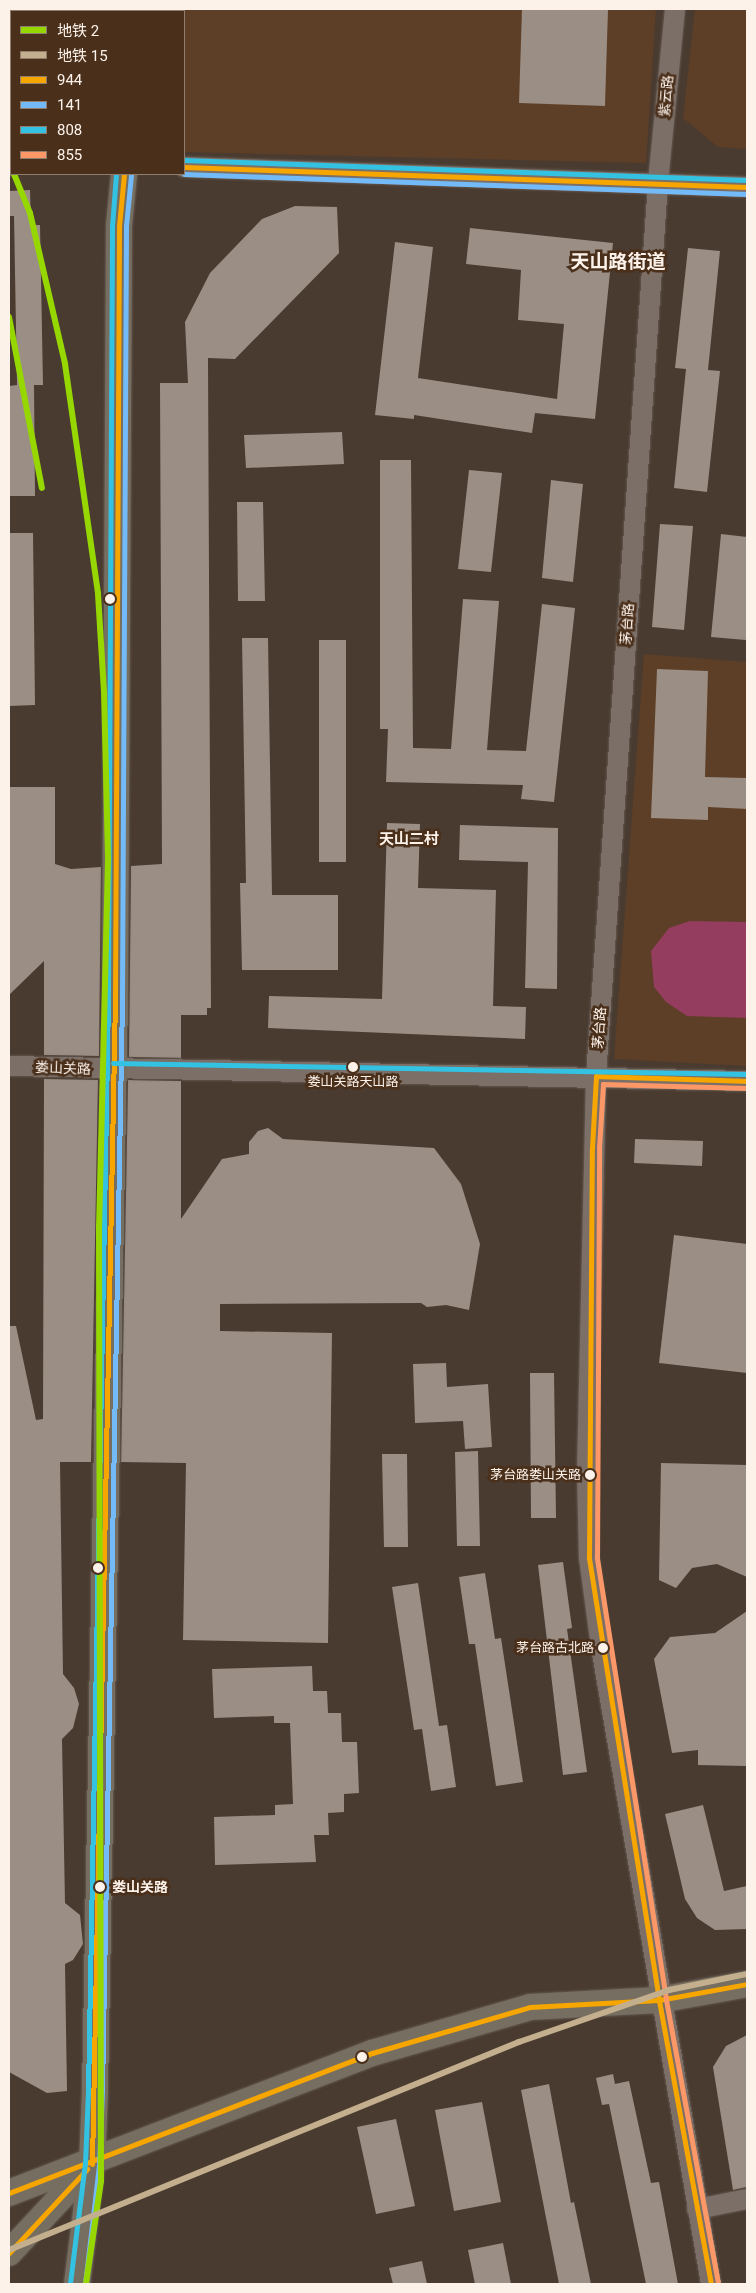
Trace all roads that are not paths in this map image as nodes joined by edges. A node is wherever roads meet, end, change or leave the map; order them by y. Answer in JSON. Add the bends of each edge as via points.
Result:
{"nodes":[{"id":1,"x":674,"y":9,"type":"edge"},
{"id":2,"x":185,"y":167,"type":"edge"},
{"id":3,"x":124,"y":175,"type":"edge"},
{"id":4,"x":658,"y":183,"type":"junction"},
{"id":5,"x":747,"y":187,"type":"edge"},
{"id":6,"x":9,"y":1066,"type":"edge"},
{"id":7,"x":113,"y":1070,"type":"junction"},
{"id":8,"x":596,"y":1076,"type":"junction"},
{"id":9,"x":747,"y":1081,"type":"edge"},
{"id":10,"x":747,"y":1984,"type":"edge"},
{"id":11,"x":659,"y":2000,"type":"junction"},
{"id":12,"x":92,"y":2164,"type":"junction"},
{"id":13,"x":9,"y":2193,"type":"edge"},
{"id":14,"x":747,"y":2199,"type":"edge"},
{"id":15,"x":697,"y":2209,"type":"junction"},
{"id":16,"x":9,"y":2254,"type":"edge"},
{"id":17,"x":77,"y":2284,"type":"edge"},
{"id":18,"x":711,"y":2284,"type":"edge"}],
"edges":[{"from":1,"to":4,"type":"street","name":"紫云路"},
{"from":2,"to":4,"type":"street"},
{"from":3,"to":7,"type":"main road","via":[[119,236]]},
{"from":4,"to":5,"type":"street"},
{"from":4,"to":8,"type":"street","name":"茅台路"},
{"from":6,"to":7,"type":"street","name":"娄山关路"},
{"from":7,"to":8,"type":"street","name":"娄山关路"},
{"from":7,"to":12,"type":"main road"},
{"from":8,"to":9,"type":"street","name":"娄山关路"},
{"from":8,"to":11,"type":"street","name":"茅台路","via":[[587,1471],[589,1558]]},
{"from":10,"to":11,"type":"main road"},
{"from":11,"to":12,"type":"main road","via":[[530,2007],[512,2012],[372,2053]]},
{"from":11,"to":15,"type":"street","name":"茅台路"},
{"from":12,"to":13,"type":"main road"},
{"from":12,"to":16,"type":"main road"},
{"from":12,"to":17,"type":"main road"},
{"from":14,"to":15,"type":"street"},
{"from":15,"to":18,"type":"street","name":"茅台路"}]}
